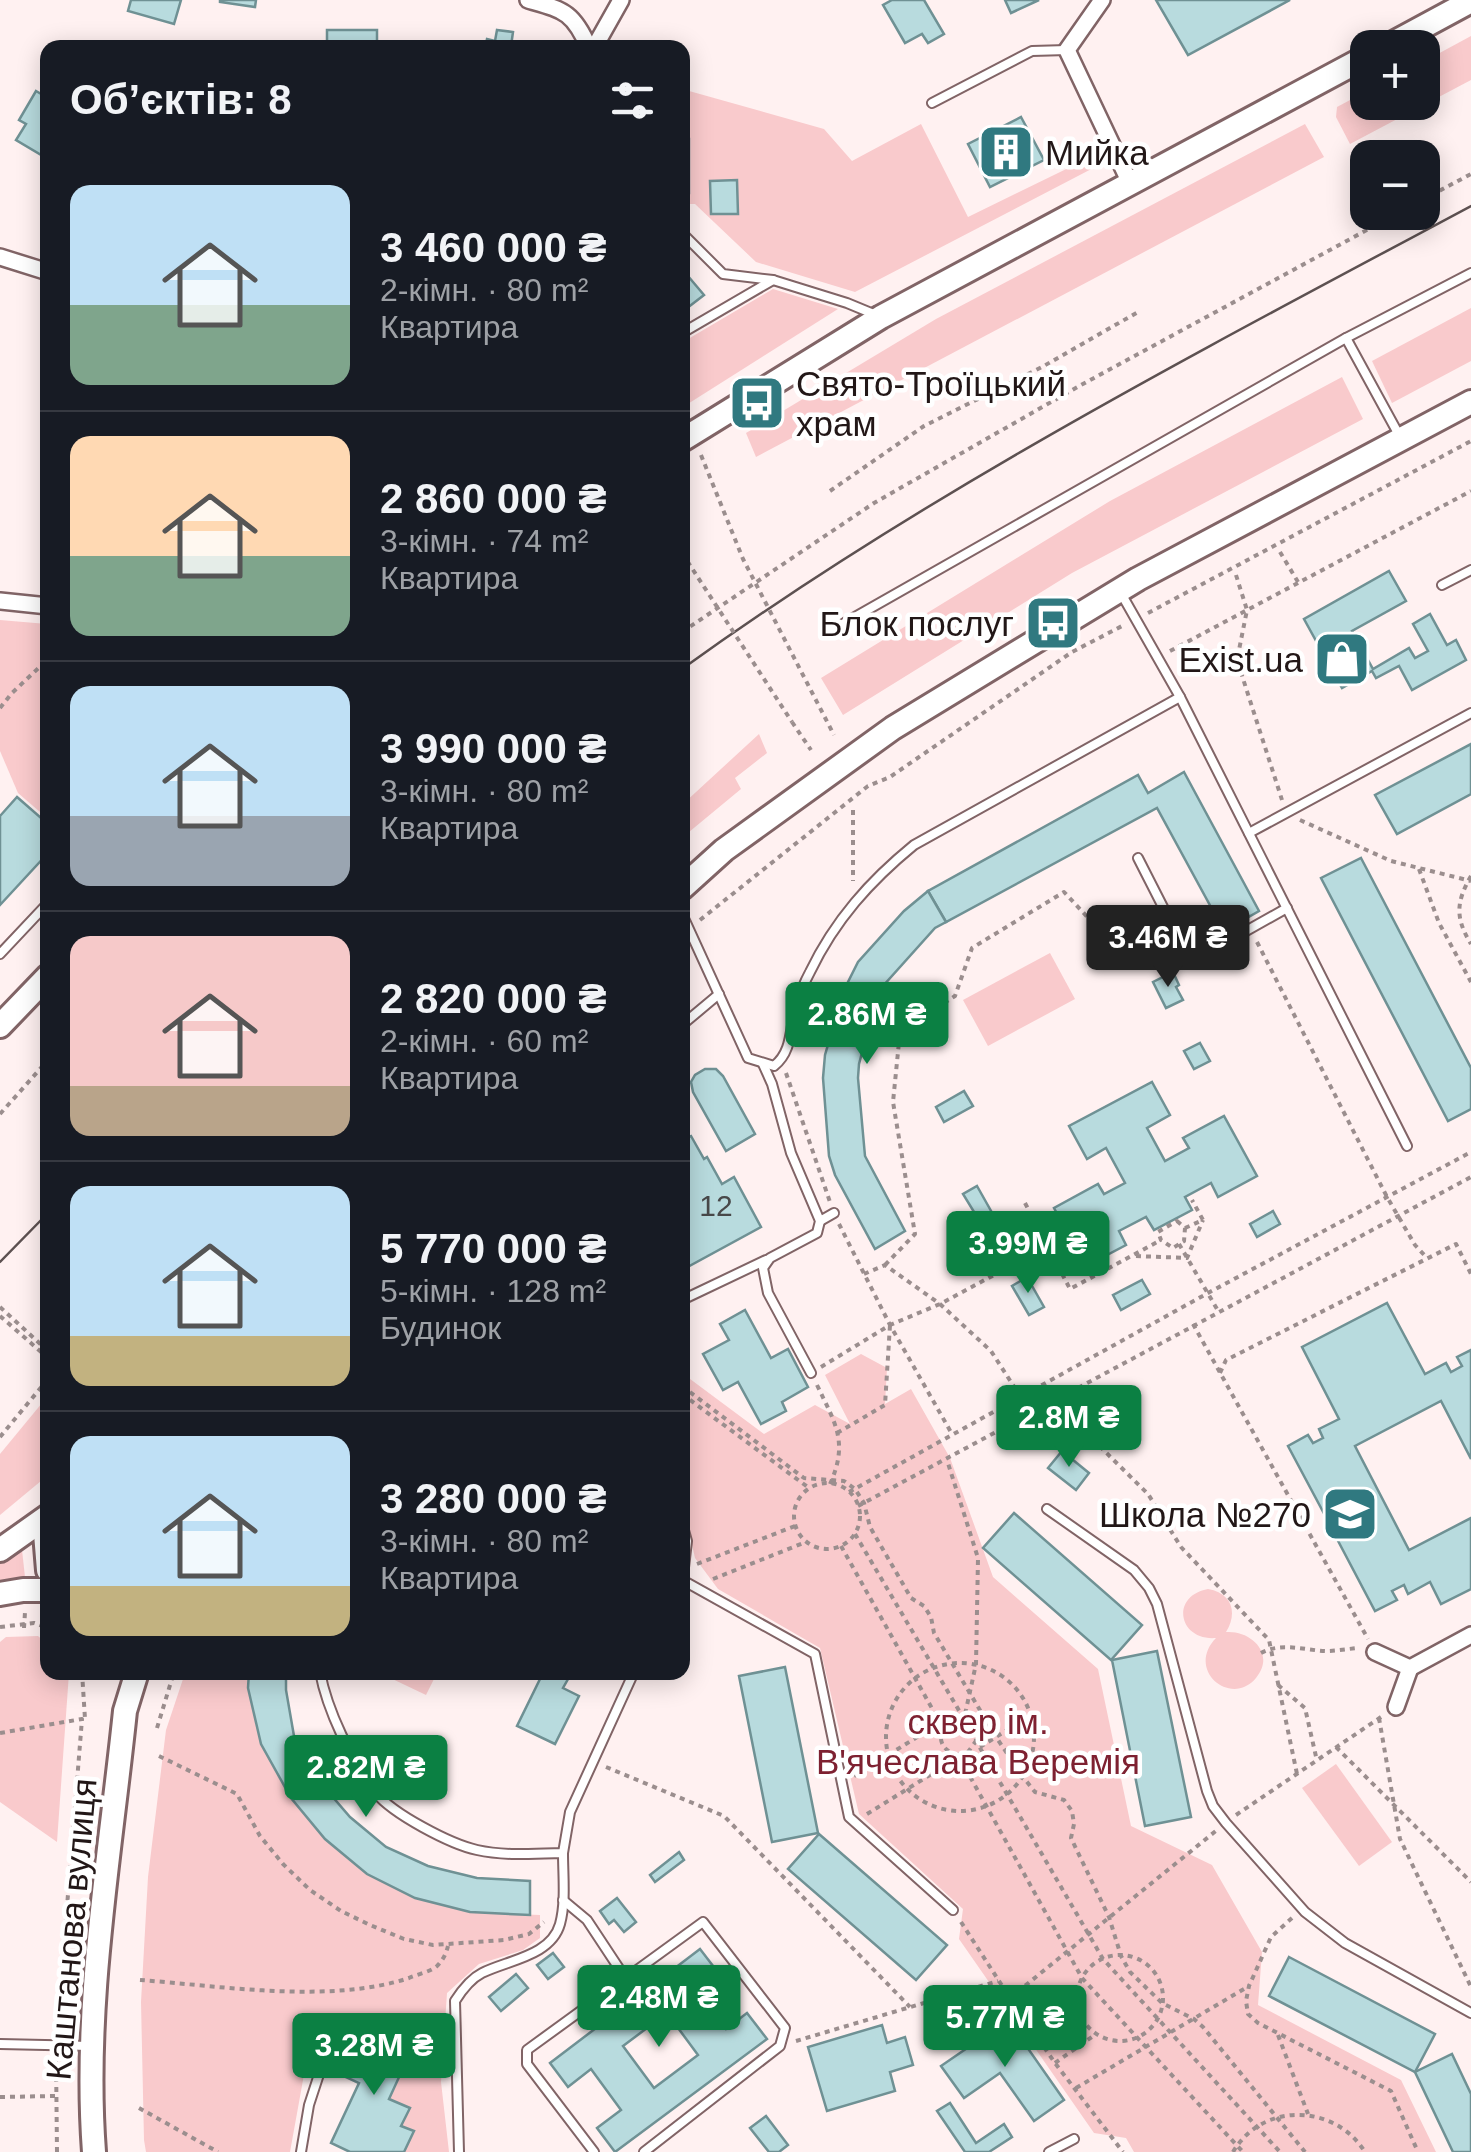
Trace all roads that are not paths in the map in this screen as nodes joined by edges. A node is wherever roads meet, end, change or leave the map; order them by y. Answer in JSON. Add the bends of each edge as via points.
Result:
{"nodes":[{"id":1,"x":528,"y":0,"type":"edge"},
{"id":2,"x":621,"y":0,"type":"edge"},
{"id":3,"x":1102,"y":0,"type":"edge"},
{"id":4,"x":1471,"y":1,"type":"edge"},
{"id":5,"x":1417,"y":30,"type":"edge"},
{"id":6,"x":587,"y":40,"type":"edge"},
{"id":7,"x":597,"y":40,"type":"edge"},
{"id":8,"x":1067,"y":50,"type":"junction"},
{"id":9,"x":1350,"y":66,"type":"edge"},
{"id":10,"x":932,"y":103,"type":"dead end"},
{"id":11,"x":1130,"y":183,"type":"junction"},
{"id":12,"x":690,"y":242,"type":"edge"},
{"id":13,"x":0,"y":257,"type":"edge"},
{"id":14,"x":40,"y":270,"type":"edge"},
{"id":15,"x":1471,"y":273,"type":"edge"},
{"id":16,"x":773,"y":280,"type":"junction"},
{"id":17,"x":880,"y":317,"type":"junction"},
{"id":18,"x":690,"y":328,"type":"edge"},
{"id":19,"x":1346,"y":338,"type":"junction"},
{"id":20,"x":1471,"y":402,"type":"edge"},
{"id":21,"x":1401,"y":439,"type":"junction"},
{"id":22,"x":691,"y":446,"type":"edge"},
{"id":23,"x":1471,"y":570,"type":"edge"},
{"id":24,"x":1442,"y":585,"type":"dead end"},
{"id":25,"x":1120,"y":590,"type":"junction"},
{"id":26,"x":0,"y":601,"type":"edge"},
{"id":27,"x":40,"y":605,"type":"edge"},
{"id":28,"x":824,"y":634,"type":"dead end"},
{"id":29,"x":1180,"y":698,"type":"junction"},
{"id":30,"x":1471,"y":712,"type":"edge"},
{"id":31,"x":1249,"y":833,"type":"junction"},
{"id":32,"x":1138,"y":858,"type":"dead end"},
{"id":33,"x":690,"y":881,"type":"edge"},
{"id":34,"x":1288,"y":908,"type":"junction"},
{"id":35,"x":40,"y":912,"type":"edge"},
{"id":36,"x":690,"y":929,"type":"edge"},
{"id":37,"x":0,"y":954,"type":"edge"},
{"id":38,"x":40,"y":984,"type":"edge"},
{"id":39,"x":719,"y":994,"type":"junction"},
{"id":40,"x":690,"y":1019,"type":"edge"},
{"id":41,"x":0,"y":1026,"type":"edge"},
{"id":42,"x":763,"y":1064,"type":"junction"},
{"id":43,"x":1407,"y":1146,"type":"dead end"},
{"id":44,"x":834,"y":1213,"type":"road end"},
{"id":45,"x":820,"y":1222,"type":"junction"},
{"id":46,"x":770,"y":1258,"type":"junction"},
{"id":47,"x":690,"y":1296,"type":"edge"},
{"id":48,"x":811,"y":1372,"type":"road end"},
{"id":49,"x":1047,"y":1509,"type":"dead end"},
{"id":50,"x":40,"y":1525,"type":"edge"},
{"id":51,"x":0,"y":1550,"type":"edge"},
{"id":52,"x":690,"y":1586,"type":"edge"},
{"id":53,"x":40,"y":1590,"type":"edge"},
{"id":54,"x":0,"y":1594,"type":"edge"},
{"id":55,"x":1471,"y":1635,"type":"edge"},
{"id":56,"x":1376,"y":1652,"type":"dead end"},
{"id":57,"x":1410,"y":1668,"type":"junction"},
{"id":58,"x":121,"y":1680,"type":"edge"},
{"id":59,"x":135,"y":1680,"type":"edge"},
{"id":60,"x":322,"y":1680,"type":"edge"},
{"id":61,"x":630,"y":1680,"type":"edge"},
{"id":62,"x":1396,"y":1707,"type":"road end"},
{"id":63,"x":125,"y":1712,"type":"junction"},
{"id":64,"x":563,"y":1853,"type":"junction"},
{"id":65,"x":563,"y":1900,"type":"junction"},
{"id":66,"x":953,"y":1910,"type":"road end"},
{"id":67,"x":626,"y":1978,"type":"junction"},
{"id":68,"x":1471,"y":2013,"type":"edge"},
{"id":69,"x":0,"y":2044,"type":"edge"},
{"id":70,"x":92,"y":2046,"type":"junction"},
{"id":71,"x":324,"y":2060,"type":"dead end"},
{"id":72,"x":1074,"y":2139,"type":"dead end"},
{"id":73,"x":94,"y":2152,"type":"edge"},
{"id":74,"x":300,"y":2152,"type":"edge"},
{"id":75,"x":459,"y":2152,"type":"edge"},
{"id":76,"x":594,"y":2152,"type":"edge"},
{"id":77,"x":644,"y":2152,"type":"edge"},
{"id":78,"x":1049,"y":2152,"type":"edge"}],
"edges":[{"from":1,"to":6,"type":"street","via":[[565,11]]},
{"from":2,"to":7,"type":"street"},
{"from":3,"to":8,"type":"street"},
{"from":4,"to":5,"type":"street"},
{"from":8,"to":10,"type":"lane","via":[[1032,51]]},
{"from":8,"to":11,"type":"street"},
{"from":9,"to":11,"type":"street"},
{"from":11,"to":17,"type":"street"},
{"from":12,"to":16,"type":"lane","via":[[723,274]]},
{"from":13,"to":14,"type":"street"},
{"from":15,"to":19,"type":"lane"},
{"from":16,"to":17,"type":"lane"},
{"from":16,"to":18,"type":"lane"},
{"from":17,"to":22,"type":"street"},
{"from":19,"to":21,"type":"lane"},
{"from":19,"to":28,"type":"lane"},
{"from":20,"to":21,"type":"street"},
{"from":21,"to":25,"type":"street"},
{"from":23,"to":24,"type":"lane"},
{"from":25,"to":29,"type":"lane"},
{"from":25,"to":33,"type":"street","via":[[893,728]]},
{"from":26,"to":27,"type":"street"},
{"from":29,"to":31,"type":"lane"},
{"from":29,"to":42,"type":"lane","via":[[914,845],[886,868],[853,903],[808,974],[782,1059]]},
{"from":30,"to":31,"type":"lane"},
{"from":31,"to":34,"type":"lane"},
{"from":32,"to":34,"type":"lane","via":[[1191,962]]},
{"from":34,"to":43,"type":"lane"},
{"from":35,"to":37,"type":"lane"},
{"from":36,"to":39,"type":"lane"},
{"from":38,"to":41,"type":"street"},
{"from":39,"to":40,"type":"lane"},
{"from":39,"to":42,"type":"lane","via":[[748,1058]]},
{"from":42,"to":45,"type":"lane"},
{"from":44,"to":45,"type":"lane"},
{"from":45,"to":46,"type":"lane","via":[[816,1233]]},
{"from":46,"to":47,"type":"lane"},
{"from":46,"to":48,"type":"lane","via":[[763,1268],[768,1293]]},
{"from":49,"to":68,"type":"lane","via":[[1134,1570],[1149,1588],[1206,1791],[1226,1822],[1302,1909],[1345,1943]]},
{"from":50,"to":51,"type":"street"},
{"from":52,"to":66,"type":"lane","via":[[814,1654],[849,1817]]},
{"from":53,"to":54,"type":"street"},
{"from":55,"to":57,"type":"street"},
{"from":56,"to":57,"type":"street"},
{"from":57,"to":62,"type":"street"},
{"from":58,"to":63,"type":"street","name":"Каштанова вулиця"},
{"from":59,"to":63,"type":"street","name":"Каштанова вулиця"},
{"from":60,"to":64,"type":"lane","via":[[343,1738],[378,1795],[421,1827],[476,1850]]},
{"from":61,"to":64,"type":"lane","via":[[570,1812]]},
{"from":63,"to":70,"type":"street","name":"Каштанова вулиця"},
{"from":64,"to":65,"type":"lane"},
{"from":65,"to":67,"type":"lane","via":[[587,1920]]},
{"from":65,"to":75,"type":"lane","via":[[554,1938],[480,1974],[455,2001]]},
{"from":67,"to":76,"type":"lane","via":[[528,2050],[528,2064]]},
{"from":67,"to":77,"type":"lane","via":[[703,1922],[785,2028],[780,2046]]},
{"from":69,"to":70,"type":"lane"},
{"from":70,"to":73,"type":"street","name":"Каштанова вулиця"},
{"from":71,"to":74,"type":"lane"},
{"from":72,"to":78,"type":"lane"}]}
